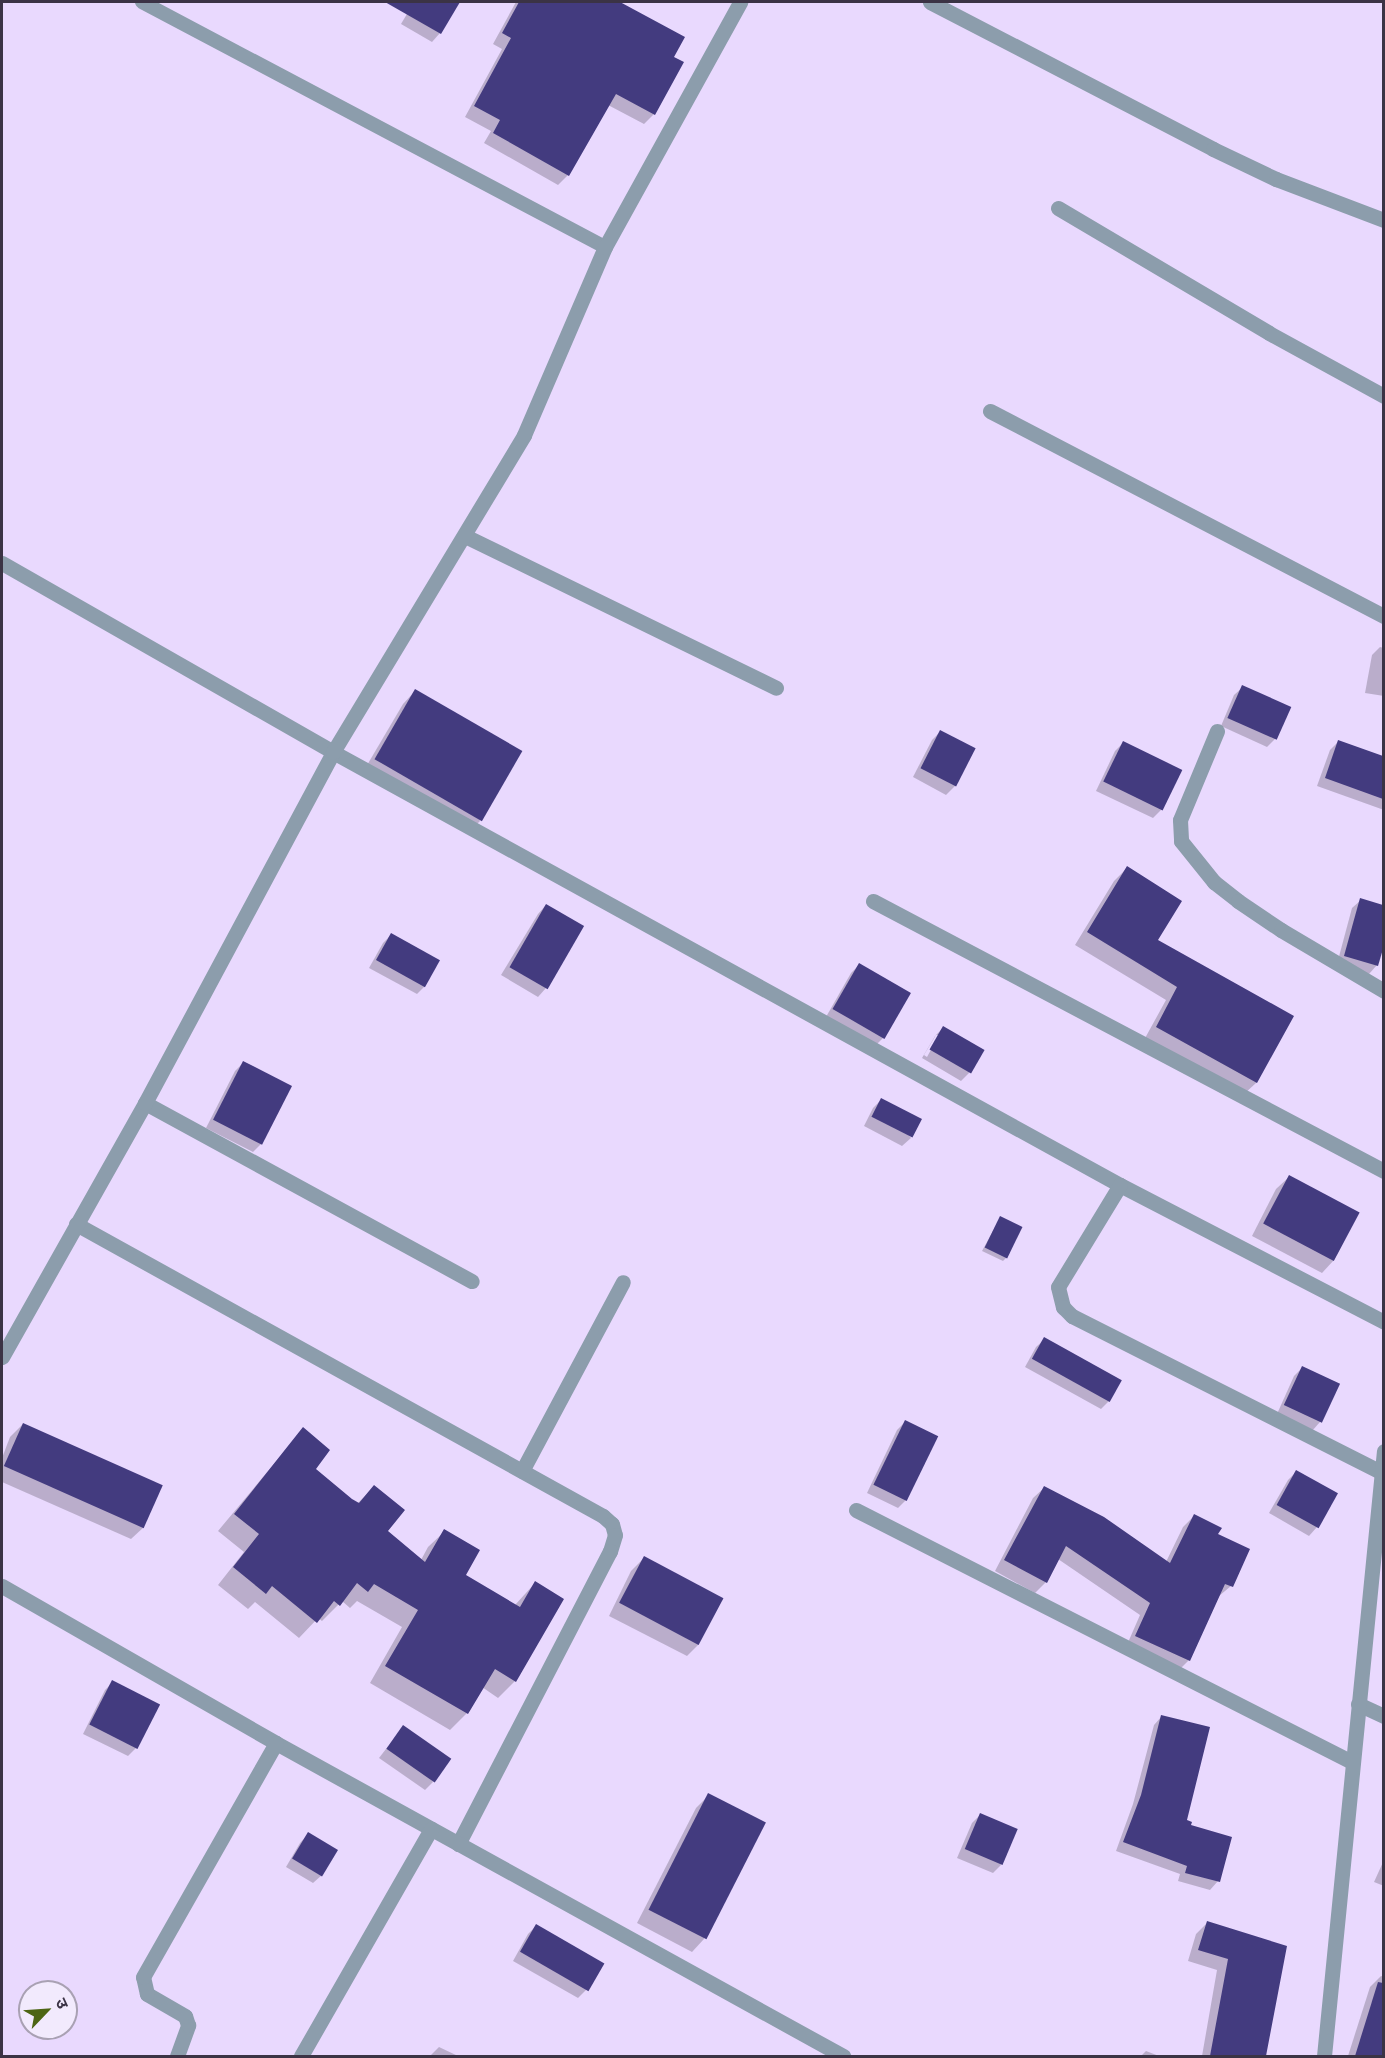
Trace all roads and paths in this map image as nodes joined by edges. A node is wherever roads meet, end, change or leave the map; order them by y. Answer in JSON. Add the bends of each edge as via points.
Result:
{"nodes":[{"id":1,"x":142,"y":2,"type":"edge"},
{"id":2,"x":740,"y":2,"type":"edge"},
{"id":3,"x":930,"y":2,"type":"edge"},
{"id":4,"x":1058,"y":208,"type":"dead end"},
{"id":5,"x":1383,"y":220,"type":"edge"},
{"id":6,"x":605,"y":247,"type":"junction"},
{"id":7,"x":1383,"y":396,"type":"edge"},
{"id":8,"x":990,"y":411,"type":"dead end"},
{"id":9,"x":465,"y":536,"type":"junction"},
{"id":10,"x":2,"y":563,"type":"edge"},
{"id":11,"x":1383,"y":616,"type":"edge"},
{"id":12,"x":776,"y":688,"type":"dead end"},
{"id":13,"x":1217,"y":731,"type":"dead end"},
{"id":14,"x":333,"y":752,"type":"junction"},
{"id":15,"x":873,"y":901,"type":"dead end"},
{"id":16,"x":1383,"y":991,"type":"edge"},
{"id":17,"x":145,"y":1103,"type":"junction"},
{"id":18,"x":1383,"y":1171,"type":"edge"},
{"id":19,"x":1120,"y":1185,"type":"junction"},
{"id":20,"x":76,"y":1224,"type":"junction"},
{"id":21,"x":472,"y":1281,"type":"dead end"},
{"id":22,"x":623,"y":1282,"type":"dead end"},
{"id":23,"x":1383,"y":1322,"type":"edge"},
{"id":24,"x":2,"y":1357,"type":"edge"},
{"id":25,"x":1383,"y":1450,"type":"edge"},
{"id":26,"x":522,"y":1471,"type":"junction"},
{"id":27,"x":1381,"y":1472,"type":"junction"},
{"id":28,"x":856,"y":1510,"type":"dead end"},
{"id":29,"x":2,"y":1586,"type":"edge"},
{"id":30,"x":1358,"y":1704,"type":"junction"},
{"id":31,"x":1383,"y":1716,"type":"edge"},
{"id":32,"x":276,"y":1743,"type":"junction"},
{"id":33,"x":1352,"y":1762,"type":"junction"},
{"id":34,"x":431,"y":1829,"type":"junction"},
{"id":35,"x":458,"y":1844,"type":"junction"},
{"id":36,"x":177,"y":2056,"type":"edge"},
{"id":37,"x":302,"y":2056,"type":"edge"},
{"id":38,"x":843,"y":2056,"type":"edge"},
{"id":39,"x":1324,"y":2056,"type":"edge"}],
"edges":[{"from":1,"to":6,"type":"lane"},
{"from":2,"to":6,"type":"street"},
{"from":3,"to":5,"type":"street","via":[[1276,179]]},
{"from":4,"to":7,"type":"street"},
{"from":6,"to":9,"type":"street","via":[[524,435]]},
{"from":8,"to":11,"type":"street"},
{"from":9,"to":12,"type":"street"},
{"from":9,"to":14,"type":"street"},
{"from":10,"to":14,"type":"street"},
{"from":13,"to":16,"type":"street","via":[[1180,820],[1181,841],[1214,882],[1238,901]]},
{"from":14,"to":17,"type":"street"},
{"from":14,"to":19,"type":"street"},
{"from":15,"to":18,"type":"street"},
{"from":17,"to":20,"type":"street"},
{"from":17,"to":21,"type":"street"},
{"from":19,"to":23,"type":"street"},
{"from":19,"to":27,"type":"street","via":[[1058,1287],[1063,1307],[1072,1316]]},
{"from":20,"to":24,"type":"street"},
{"from":20,"to":26,"type":"street"},
{"from":22,"to":26,"type":"street"},
{"from":25,"to":27,"type":"street"},
{"from":26,"to":35,"type":"street","via":[[603,1515],[612,1524],[615,1535]]},
{"from":27,"to":30,"type":"street"},
{"from":28,"to":33,"type":"street"},
{"from":29,"to":32,"type":"street"},
{"from":30,"to":31,"type":"street"},
{"from":30,"to":33,"type":"street"},
{"from":32,"to":34,"type":"street"},
{"from":32,"to":36,"type":"street","via":[[143,1977],[147,1994],[185,2016],[188,2025]]},
{"from":33,"to":39,"type":"street"},
{"from":34,"to":35,"type":"street"},
{"from":34,"to":37,"type":"street"},
{"from":35,"to":38,"type":"street"}]}
